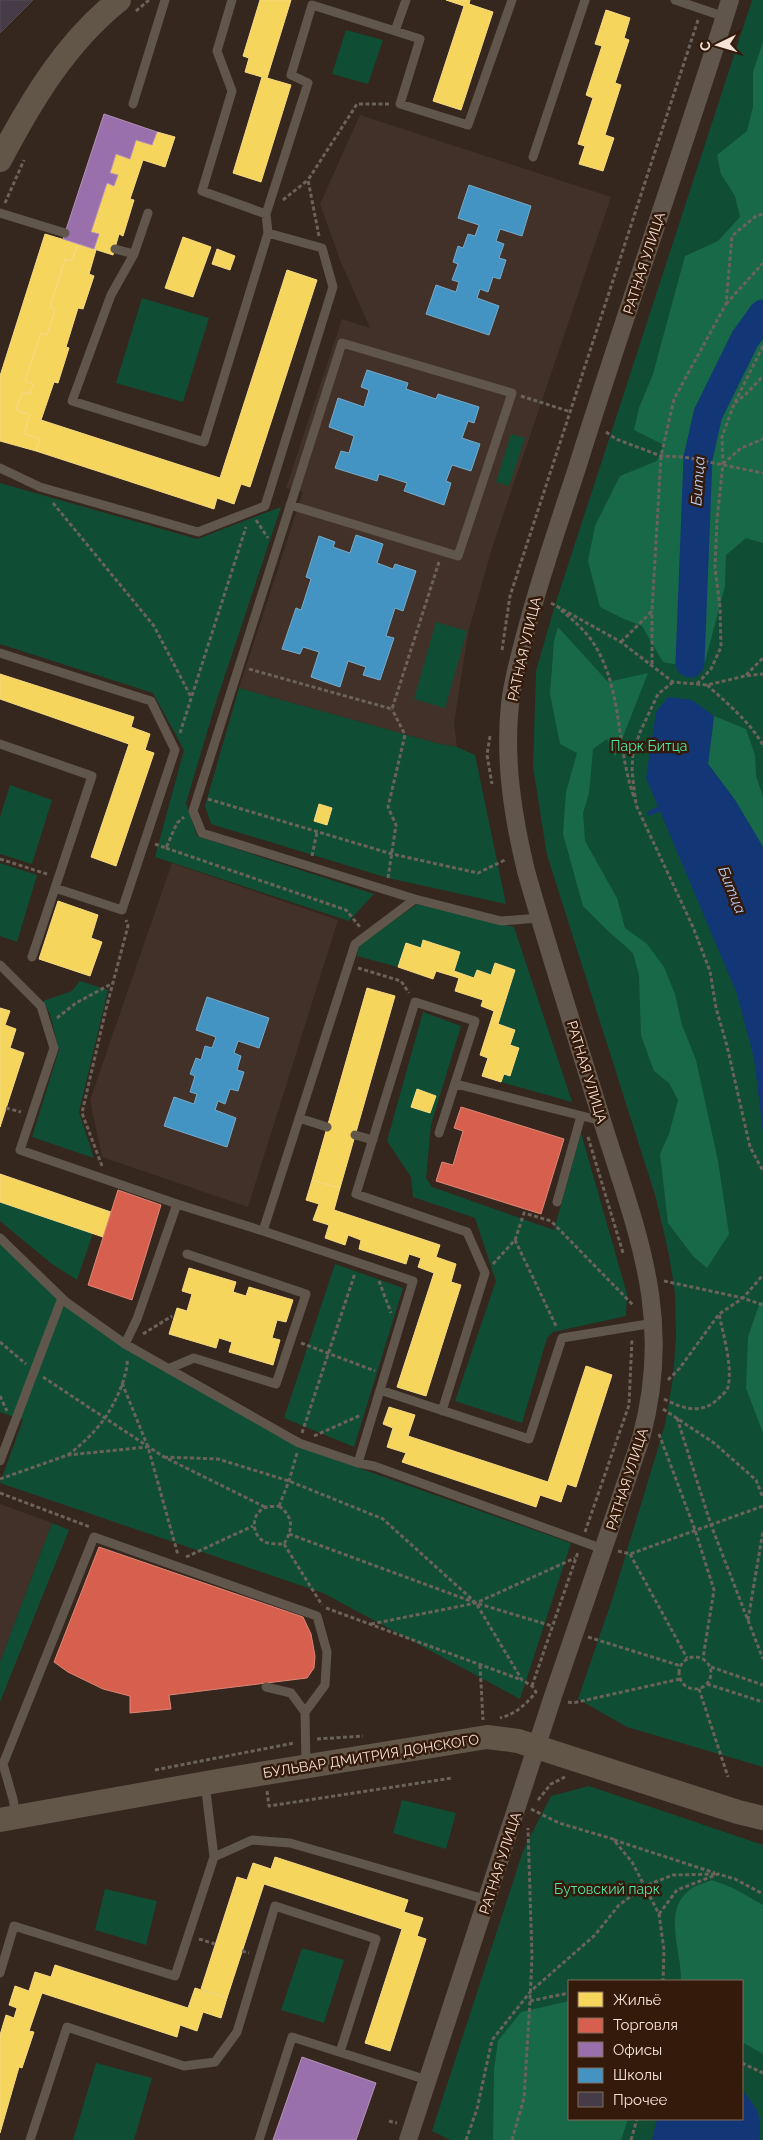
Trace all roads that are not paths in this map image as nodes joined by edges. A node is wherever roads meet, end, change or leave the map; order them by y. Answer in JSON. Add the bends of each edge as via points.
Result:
{"nodes":[{"id":1,"x":165,"y":0,"type":"edge"},
{"id":2,"x":232,"y":0,"type":"edge"},
{"id":3,"x":406,"y":0,"type":"edge"},
{"id":4,"x":512,"y":0,"type":"edge"},
{"id":5,"x":585,"y":0,"type":"edge"},
{"id":6,"x":675,"y":0,"type":"edge"},
{"id":7,"x":730,"y":0,"type":"edge"},
{"id":8,"x":127,"y":6,"type":"edge"},
{"id":9,"x":725,"y":17,"type":"junction"},
{"id":10,"x":395,"y":31,"type":"junction"},
{"id":11,"x":133,"y":104,"type":"dead end"},
{"id":12,"x":533,"y":156,"type":"dead end"},
{"id":13,"x":0,"y":160,"type":"edge"},
{"id":14,"x":148,"y":213,"type":"dead end"},
{"id":15,"x":0,"y":214,"type":"edge"},
{"id":16,"x":266,"y":214,"type":"junction"},
{"id":17,"x":65,"y":233,"type":"dead end"},
{"id":18,"x":268,"y":233,"type":"junction"},
{"id":19,"x":115,"y":249,"type":"dead end"},
{"id":20,"x":134,"y":254,"type":"junction"},
{"id":21,"x":0,"y":468,"type":"edge"},
{"id":22,"x":290,"y":505,"type":"junction"},
{"id":23,"x":0,"y":653,"type":"edge"},
{"id":24,"x":0,"y":744,"type":"edge"},
{"id":25,"x":55,"y":888,"type":"junction"},
{"id":26,"x":415,"y":899,"type":"junction"},
{"id":27,"x":540,"y":918,"type":"junction"},
{"id":28,"x":32,"y":957,"type":"dead end"},
{"id":29,"x":0,"y":965,"type":"edge"},
{"id":30,"x":456,"y":1084,"type":"junction"},
{"id":31,"x":582,"y":1116,"type":"junction"},
{"id":32,"x":299,"y":1118,"type":"junction"},
{"id":33,"x":602,"y":1121,"type":"junction"},
{"id":34,"x":327,"y":1127,"type":"dead end"},
{"id":35,"x":439,"y":1133,"type":"dead end"},
{"id":36,"x":355,"y":1135,"type":"dead end"},
{"id":37,"x":373,"y":1140,"type":"junction"},
{"id":38,"x":557,"y":1202,"type":"dead end"},
{"id":39,"x":177,"y":1204,"type":"junction"},
{"id":40,"x":263,"y":1231,"type":"junction"},
{"id":41,"x":0,"y":1238,"type":"edge"},
{"id":42,"x":187,"y":1254,"type":"dead end"},
{"id":43,"x":62,"y":1298,"type":"junction"},
{"id":44,"x":654,"y":1323,"type":"junction"},
{"id":45,"x":125,"y":1344,"type":"junction"},
{"id":46,"x":168,"y":1369,"type":"junction"},
{"id":47,"x":380,"y":1390,"type":"junction"},
{"id":48,"x":442,"y":1411,"type":"junction"},
{"id":49,"x":4,"y":1440,"type":"edge"},
{"id":50,"x":0,"y":1461,"type":"edge"},
{"id":51,"x":358,"y":1463,"type":"junction"},
{"id":52,"x":609,"y":1549,"type":"junction"},
{"id":53,"x":266,"y":1686,"type":"dead end"},
{"id":54,"x":305,"y":1712,"type":"junction"},
{"id":55,"x":537,"y":1748,"type":"junction"},
{"id":56,"x":306,"y":1766,"type":"junction"},
{"id":57,"x":205,"y":1783,"type":"junction"},
{"id":58,"x":763,"y":1818,"type":"edge"},
{"id":59,"x":8,"y":1819,"type":"edge"},
{"id":60,"x":214,"y":1857,"type":"junction"},
{"id":61,"x":488,"y":1900,"type":"junction"},
{"id":62,"x":0,"y":1973,"type":"edge"},
{"id":63,"x":340,"y":2052,"type":"junction"},
{"id":64,"x":427,"y":2080,"type":"junction"},
{"id":65,"x":30,"y":2140,"type":"edge"},
{"id":66,"x":259,"y":2140,"type":"edge"},
{"id":67,"x":408,"y":2140,"type":"edge"}],
"edges":[{"from":1,"to":11,"type":"lane"},
{"from":2,"to":16,"type":"lane","via":[[217,51],[232,91],[202,190]]},
{"from":3,"to":10,"type":"lane"},
{"from":4,"to":10,"type":"lane","via":[[468,124],[400,104],[420,39]]},
{"from":5,"to":12,"type":"lane"},
{"from":6,"to":9,"type":"lane"},
{"from":7,"to":9,"type":"street","name":"РАТНАЯ УЛИЦА"},
{"from":8,"to":13,"type":"street","via":[[74,43],[44,83]]},
{"from":9,"to":27,"type":"street","name":"РАТНАЯ УЛИЦА","via":[[590,422],[518,662],[510,705],[510,786],[516,830]]},
{"from":10,"to":16,"type":"lane","via":[[312,5],[291,75],[308,83]]},
{"from":14,"to":20,"type":"lane"},
{"from":15,"to":17,"type":"lane"},
{"from":16,"to":18,"type":"lane"},
{"from":18,"to":20,"type":"lane","via":[[204,442],[72,401],[111,295]]},
{"from":18,"to":21,"type":"lane","via":[[322,248],[333,287],[265,506],[198,532],[40,487]]},
{"from":19,"to":20,"type":"lane"},
{"from":22,"to":22,"type":"lane","via":[[342,343],[512,393],[458,556]]},
{"from":22,"to":26,"type":"lane","via":[[193,811],[202,833]]},
{"from":23,"to":25,"type":"lane","via":[[150,701],[175,750],[122,910]]},
{"from":24,"to":25,"type":"lane","via":[[92,776]]},
{"from":25,"to":28,"type":"lane"},
{"from":26,"to":27,"type":"lane","via":[[501,921]]},
{"from":26,"to":32,"type":"lane","via":[[355,944]]},
{"from":27,"to":33,"type":"street","name":"РАТНАЯ УЛИЦА"},
{"from":29,"to":39,"type":"lane","via":[[41,1006],[54,1048],[20,1150]]},
{"from":30,"to":31,"type":"lane"},
{"from":30,"to":35,"type":"lane"},
{"from":30,"to":37,"type":"lane","via":[[475,1021],[415,1002]]},
{"from":31,"to":33,"type":"lane"},
{"from":31,"to":38,"type":"lane"},
{"from":32,"to":34,"type":"lane"},
{"from":32,"to":40,"type":"lane"},
{"from":33,"to":44,"type":"street","name":"РАТНАЯ УЛИЦА","via":[[644,1254]]},
{"from":36,"to":37,"type":"lane"},
{"from":37,"to":48,"type":"lane","via":[[356,1194],[467,1232],[485,1273]]},
{"from":39,"to":40,"type":"lane"},
{"from":39,"to":45,"type":"lane","via":[[137,1320]]},
{"from":40,"to":47,"type":"lane","via":[[414,1281]]},
{"from":41,"to":43,"type":"lane"},
{"from":42,"to":46,"type":"lane","via":[[306,1294],[276,1384],[194,1358]]},
{"from":43,"to":45,"type":"lane"},
{"from":43,"to":49,"type":"lane"},
{"from":44,"to":48,"type":"lane","via":[[562,1338],[528,1439]]},
{"from":44,"to":52,"type":"street","name":"РАТНАЯ УЛИЦА","via":[[655,1353],[649,1408]]},
{"from":45,"to":46,"type":"lane"},
{"from":46,"to":51,"type":"lane","via":[[299,1443]]},
{"from":47,"to":48,"type":"lane"},
{"from":47,"to":51,"type":"lane"},
{"from":49,"to":50,"type":"lane"},
{"from":51,"to":52,"type":"lane"},
{"from":52,"to":55,"type":"street","name":"РАТНАЯ УЛИЦА"},
{"from":53,"to":54,"type":"lane","via":[[291,1693]]},
{"from":54,"to":56,"type":"lane"},
{"from":54,"to":59,"type":"lane","via":[[325,1685],[328,1652],[317,1616],[94,1537],[3,1764],[13,1799]]},
{"from":55,"to":56,"type":"street","name":"БУЛЬВАР ДМИТРИЯ ДОНСКОГО","via":[[504,1738],[487,1737]]},
{"from":55,"to":58,"type":"street","name":"БУЛЬВАР ДМИТРИЯ ДОНСКОГО"},
{"from":55,"to":61,"type":"street","name":"РАТНАЯ УЛИЦА","via":[[526,1807]]},
{"from":56,"to":57,"type":"street","name":"БУЛЬВАР ДМИТРИЯ ДОНСКОГО"},
{"from":57,"to":59,"type":"street","name":"БУЛЬВАР ДМИТРИЯ ДОНСКОГО"},
{"from":57,"to":60,"type":"lane"},
{"from":60,"to":61,"type":"lane","via":[[252,1840],[290,1842]]},
{"from":60,"to":62,"type":"lane","via":[[175,1976],[14,1926]]},
{"from":61,"to":64,"type":"street","name":"РАТНАЯ УЛИЦА"},
{"from":63,"to":64,"type":"lane"},
{"from":63,"to":65,"type":"lane","via":[[376,1939],[275,1906],[237,2032],[215,2062],[184,2066],[67,2027]]},
{"from":63,"to":66,"type":"lane","via":[[292,2037]]},
{"from":64,"to":67,"type":"street","name":"РАТНАЯ УЛИЦА"}]}
